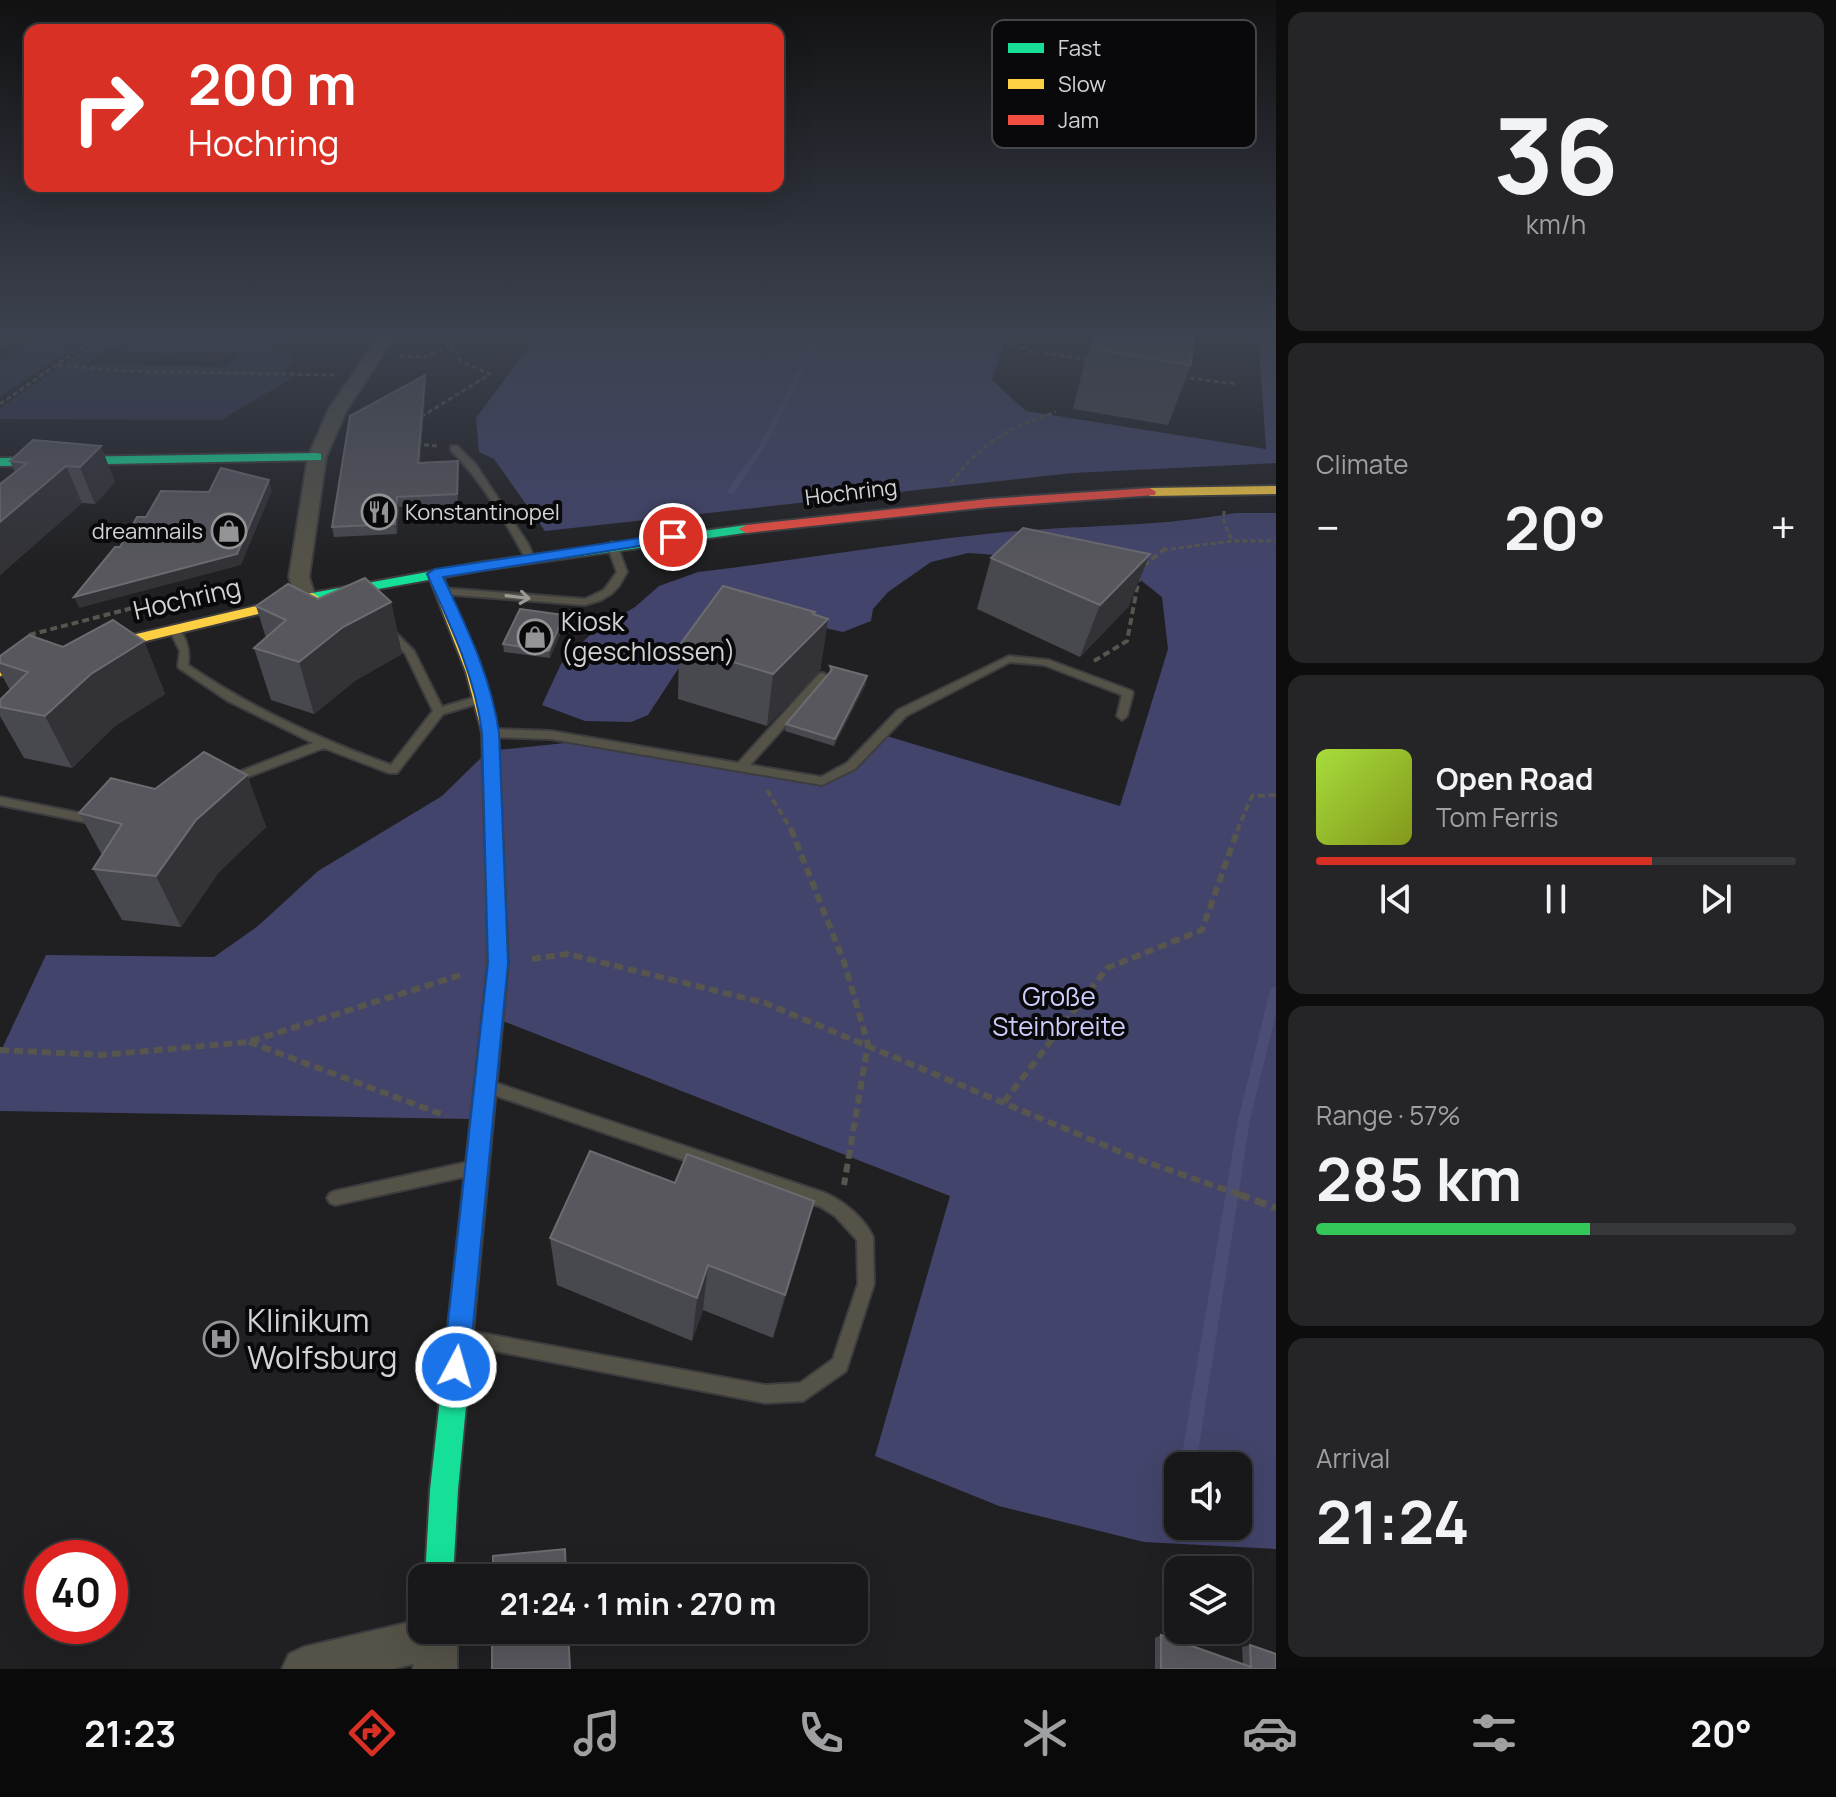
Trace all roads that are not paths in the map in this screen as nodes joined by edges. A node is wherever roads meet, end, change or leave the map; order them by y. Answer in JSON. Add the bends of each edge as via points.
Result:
{"nodes":[{"id":1,"x":338,"y":410,"type":"edge"},
{"id":2,"x":454,"y":448,"type":"road end"},
{"id":3,"x":317,"y":457,"type":"junction"},
{"id":4,"x":0,"y":462,"type":"edge"},
{"id":5,"x":1276,"y":490,"type":"edge"},
{"id":6,"x":612,"y":545,"type":"junction"},
{"id":7,"x":529,"y":557,"type":"junction"},
{"id":8,"x":438,"y":582,"type":"junction"},
{"id":9,"x":305,"y":599,"type":"junction"},
{"id":10,"x":382,"y":625,"type":"edge"},
{"id":11,"x":174,"y":629,"type":"junction"},
{"id":12,"x":0,"y":671,"type":"edge"},
{"id":13,"x":823,"y":676,"type":"edge"},
{"id":14,"x":486,"y":699,"type":"junction"},
{"id":15,"x":439,"y":711,"type":"junction"},
{"id":16,"x":1122,"y":716,"type":"dead end"},
{"id":17,"x":490,"y":733,"type":"junction"},
{"id":18,"x":322,"y":744,"type":"junction"},
{"id":19,"x":748,"y":767,"type":"junction"},
{"id":20,"x":218,"y":785,"type":"edge"},
{"id":21,"x":0,"y":801,"type":"edge"},
{"id":22,"x":115,"y":825,"type":"edge"},
{"id":23,"x":485,"y":1086,"type":"junction"},
{"id":24,"x":475,"y":1168,"type":"junction"},
{"id":25,"x":335,"y":1198,"type":"dead end"},
{"id":26,"x":459,"y":1337,"type":"junction"},
{"id":27,"x":440,"y":1564,"type":"edge"},
{"id":28,"x":436,"y":1645,"type":"edge"},
{"id":29,"x":304,"y":1669,"type":"edge"}],
"edges":[{"from":1,"to":3,"type":"street"},
{"from":2,"to":7,"type":"lane","via":[[473,467]]},
{"from":3,"to":4,"type":"street"},
{"from":3,"to":9,"type":"street","via":[[299,577]]},
{"from":5,"to":6,"type":"street","name":"Hochring","via":[[946,505]]},
{"from":6,"to":7,"type":"street","name":"Hochring"},
{"from":8,"to":6,"type":"lane","one_way":true,"via":[[537,600],[594,600],[616,586],[622,572]]},
{"from":7,"to":8,"type":"street","name":"Hochring"},
{"from":8,"to":9,"type":"street","name":"Hochring"},
{"from":8,"to":14,"type":"street"},
{"from":9,"to":11,"type":"street","name":"Hochring"},
{"from":10,"to":15,"type":"lane","via":[[409,651]]},
{"from":11,"to":12,"type":"street","name":"Hochring"},
{"from":11,"to":18,"type":"lane","via":[[185,651],[183,666],[225,697]]},
{"from":13,"to":19,"type":"lane"},
{"from":14,"to":15,"type":"lane"},
{"from":14,"to":17,"type":"street"},
{"from":15,"to":18,"type":"lane","via":[[393,770]]},
{"from":16,"to":19,"type":"lane","via":[[1128,693],[1045,662],[1009,659],[902,713],[851,766],[822,781]]},
{"from":17,"to":19,"type":"lane","via":[[551,735]]},
{"from":17,"to":23,"type":"street","via":[[498,963]]},
{"from":18,"to":20,"type":"lane"},
{"from":21,"to":22,"type":"lane"},
{"from":23,"to":24,"type":"street"},
{"from":23,"to":26,"type":"lane","via":[[825,1201],[865,1237],[866,1284],[840,1365],[803,1392],[765,1394]]},
{"from":24,"to":25,"type":"lane"},
{"from":24,"to":26,"type":"street"},
{"from":26,"to":27,"type":"street"},
{"from":28,"to":29,"type":"street"}]}
